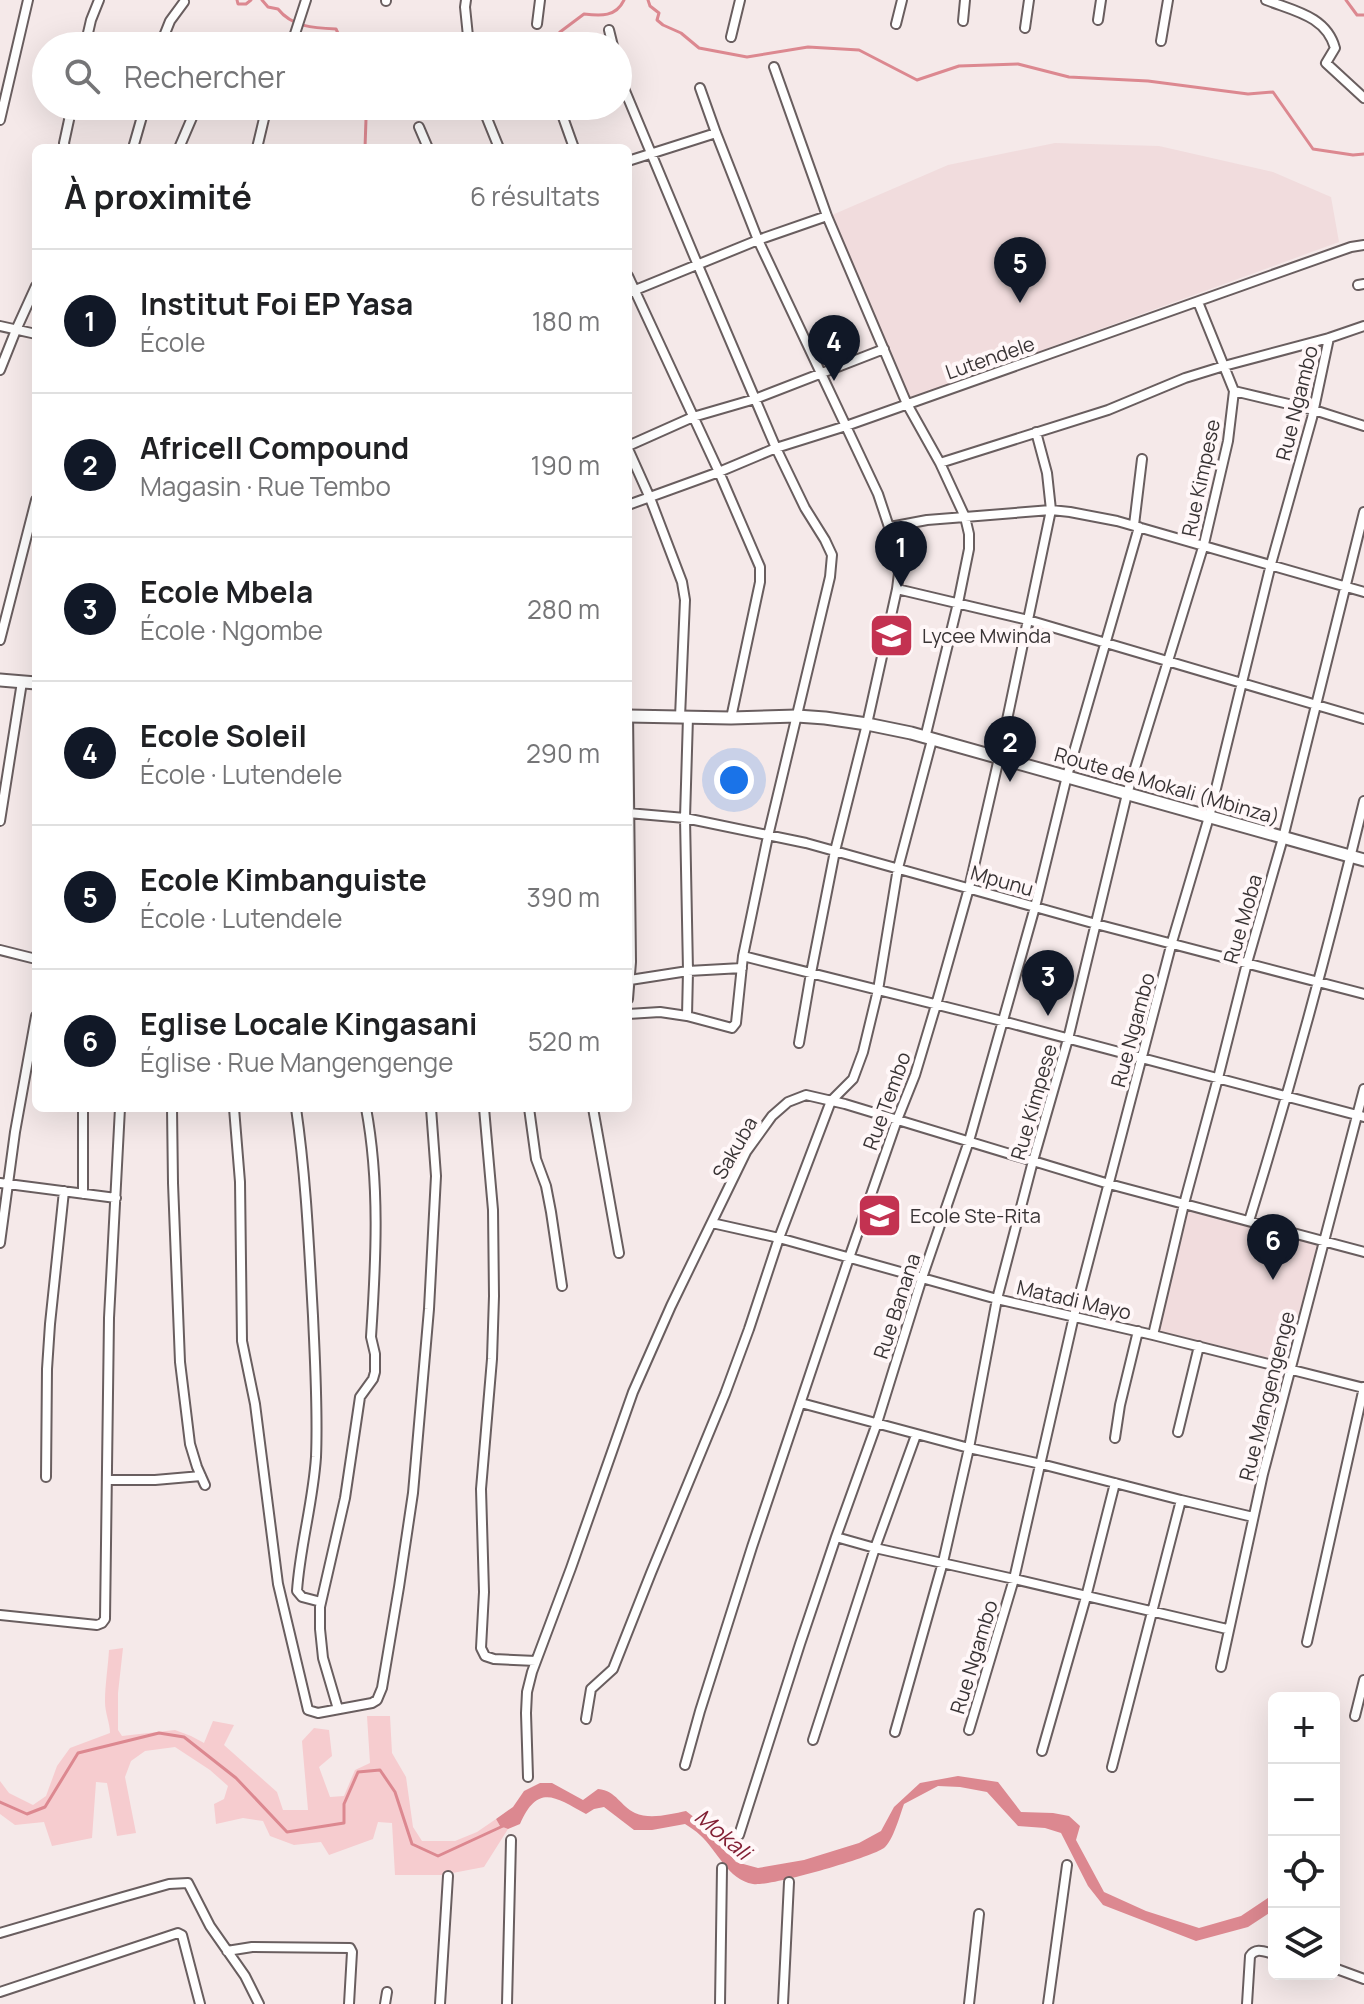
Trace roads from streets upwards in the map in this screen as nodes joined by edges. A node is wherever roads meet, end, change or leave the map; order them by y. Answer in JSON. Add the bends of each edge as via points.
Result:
{"nodes":[{"id":1,"x":28,"y":0,"type":"edge"},
{"id":2,"x":99,"y":0,"type":"edge"},
{"id":3,"x":306,"y":0,"type":"edge"},
{"id":4,"x":466,"y":0,"type":"edge"},
{"id":5,"x":540,"y":0,"type":"edge"},
{"id":6,"x":740,"y":0,"type":"edge"},
{"id":7,"x":902,"y":0,"type":"edge"},
{"id":8,"x":965,"y":0,"type":"edge"},
{"id":9,"x":1029,"y":0,"type":"edge"},
{"id":10,"x":1101,"y":0,"type":"edge"},
{"id":11,"x":1168,"y":0,"type":"edge"},
{"id":12,"x":1266,"y":0,"type":"edge"},
{"id":13,"x":184,"y":2,"type":"edge"},
{"id":14,"x":1098,"y":20,"type":"dead end"},
{"id":15,"x":963,"y":21,"type":"dead end"},
{"id":16,"x":537,"y":24,"type":"dead end"},
{"id":17,"x":896,"y":24,"type":"dead end"},
{"id":18,"x":1025,"y":28,"type":"dead end"},
{"id":19,"x":88,"y":32,"type":"edge"},
{"id":20,"x":166,"y":32,"type":"edge"},
{"id":21,"x":296,"y":32,"type":"edge"},
{"id":22,"x":468,"y":32,"type":"edge"},
{"id":23,"x":731,"y":37,"type":"dead end"},
{"id":24,"x":1161,"y":41,"type":"dead end"},
{"id":25,"x":774,"y":67,"type":"dead end"},
{"id":26,"x":700,"y":88,"type":"dead end"},
{"id":27,"x":1364,"y":98,"type":"edge"},
{"id":28,"x":632,"y":107,"type":"edge"},
{"id":29,"x":0,"y":120,"type":"edge"},
{"id":30,"x":69,"y":120,"type":"edge"},
{"id":31,"x":141,"y":120,"type":"edge"},
{"id":32,"x":191,"y":120,"type":"edge"},
{"id":33,"x":264,"y":120,"type":"edge"},
{"id":34,"x":488,"y":120,"type":"edge"},
{"id":35,"x":564,"y":120,"type":"edge"},
{"id":36,"x":419,"y":127,"type":"dead end"},
{"id":37,"x":716,"y":133,"type":"junction"},
{"id":38,"x":64,"y":144,"type":"edge"},
{"id":39,"x":134,"y":144,"type":"edge"},
{"id":40,"x":181,"y":144,"type":"edge"},
{"id":41,"x":258,"y":144,"type":"edge"},
{"id":42,"x":426,"y":144,"type":"edge"},
{"id":43,"x":497,"y":144,"type":"edge"},
{"id":44,"x":573,"y":144,"type":"edge"},
{"id":45,"x":652,"y":154,"type":"junction"},
{"id":46,"x":632,"y":160,"type":"edge"},
{"id":47,"x":827,"y":216,"type":"junction"},
{"id":48,"x":758,"y":240,"type":"junction"},
{"id":49,"x":1364,"y":245,"type":"edge"},
{"id":50,"x":697,"y":263,"type":"junction"},
{"id":51,"x":632,"y":292,"type":"edge"},
{"id":52,"x":632,"y":294,"type":"edge"},
{"id":53,"x":32,"y":295,"type":"edge"},
{"id":54,"x":1198,"y":302,"type":"junction"},
{"id":55,"x":0,"y":326,"type":"edge"},
{"id":56,"x":1364,"y":326,"type":"edge"},
{"id":57,"x":16,"y":330,"type":"junction"},
{"id":58,"x":32,"y":333,"type":"edge"},
{"id":59,"x":1329,"y":338,"type":"junction"},
{"id":60,"x":884,"y":349,"type":"junction"},
{"id":61,"x":1224,"y":366,"type":"junction"},
{"id":62,"x":0,"y":370,"type":"edge"},
{"id":63,"x":821,"y":373,"type":"junction"},
{"id":64,"x":1234,"y":391,"type":"junction"},
{"id":65,"x":755,"y":399,"type":"junction"},
{"id":66,"x":907,"y":404,"type":"junction"},
{"id":67,"x":1314,"y":410,"type":"junction"},
{"id":68,"x":693,"y":417,"type":"junction"},
{"id":69,"x":846,"y":426,"type":"junction"},
{"id":70,"x":1364,"y":426,"type":"edge"},
{"id":71,"x":1036,"y":432,"type":"junction"},
{"id":72,"x":632,"y":445,"type":"edge"},
{"id":73,"x":776,"y":448,"type":"junction"},
{"id":74,"x":632,"y":456,"type":"edge"},
{"id":75,"x":1142,"y":459,"type":"dead end"},
{"id":76,"x":940,"y":463,"type":"junction"},
{"id":77,"x":719,"y":472,"type":"junction"},
{"id":78,"x":650,"y":498,"type":"junction"},
{"id":79,"x":632,"y":504,"type":"edge"},
{"id":80,"x":1051,"y":510,"type":"junction"},
{"id":81,"x":1364,"y":512,"type":"edge"},
{"id":82,"x":32,"y":514,"type":"edge"},
{"id":83,"x":965,"y":517,"type":"junction"},
{"id":84,"x":1137,"y":526,"type":"junction"},
{"id":85,"x":890,"y":527,"type":"junction"},
{"id":86,"x":1204,"y":544,"type":"junction"},
{"id":87,"x":1271,"y":564,"type":"junction"},
{"id":88,"x":0,"y":585,"type":"edge"},
{"id":89,"x":1344,"y":586,"type":"junction"},
{"id":90,"x":12,"y":587,"type":"junction"},
{"id":91,"x":897,"y":589,"type":"junction"},
{"id":92,"x":1364,"y":592,"type":"edge"},
{"id":93,"x":958,"y":603,"type":"junction"},
{"id":94,"x":1028,"y":620,"type":"junction"},
{"id":95,"x":0,"y":640,"type":"edge"},
{"id":96,"x":1106,"y":642,"type":"junction"},
{"id":97,"x":1169,"y":661,"type":"junction"},
{"id":98,"x":0,"y":680,"type":"edge"},
{"id":99,"x":22,"y":682,"type":"junction"},
{"id":100,"x":32,"y":683,"type":"edge"},
{"id":101,"x":1242,"y":684,"type":"junction"},
{"id":102,"x":1315,"y":705,"type":"junction"},
{"id":103,"x":632,"y":715,"type":"edge"},
{"id":104,"x":797,"y":716,"type":"junction"},
{"id":105,"x":684,"y":717,"type":"junction"},
{"id":106,"x":731,"y":718,"type":"junction"},
{"id":107,"x":1364,"y":719,"type":"edge"},
{"id":108,"x":867,"y":724,"type":"junction"},
{"id":109,"x":929,"y":739,"type":"junction"},
{"id":110,"x":999,"y":758,"type":"junction"},
{"id":111,"x":1067,"y":776,"type":"junction"},
{"id":112,"x":1127,"y":794,"type":"junction"},
{"id":113,"x":1364,"y":801,"type":"edge"},
{"id":114,"x":632,"y":813,"type":"edge"},
{"id":115,"x":1209,"y":817,"type":"junction"},
{"id":116,"x":685,"y":818,"type":"junction"},
{"id":117,"x":0,"y":821,"type":"edge"},
{"id":118,"x":768,"y":836,"type":"junction"},
{"id":119,"x":1283,"y":838,"type":"junction"},
{"id":120,"x":835,"y":851,"type":"junction"},
{"id":121,"x":1350,"y":857,"type":"junction"},
{"id":122,"x":1364,"y":860,"type":"edge"},
{"id":123,"x":898,"y":868,"type":"junction"},
{"id":124,"x":969,"y":888,"type":"junction"},
{"id":125,"x":1035,"y":907,"type":"junction"},
{"id":126,"x":1096,"y":924,"type":"junction"},
{"id":127,"x":1172,"y":942,"type":"junction"},
{"id":128,"x":0,"y":950,"type":"edge"},
{"id":129,"x":743,"y":956,"type":"junction"},
{"id":130,"x":32,"y":958,"type":"edge"},
{"id":131,"x":1247,"y":963,"type":"junction"},
{"id":132,"x":742,"y":968,"type":"junction"},
{"id":133,"x":688,"y":971,"type":"junction"},
{"id":134,"x":811,"y":973,"type":"junction"},
{"id":135,"x":632,"y":980,"type":"edge"},
{"id":136,"x":1319,"y":982,"type":"junction"},
{"id":137,"x":878,"y":990,"type":"junction"},
{"id":138,"x":1364,"y":994,"type":"edge"},
{"id":139,"x":936,"y":1005,"type":"junction"},
{"id":140,"x":632,"y":1014,"type":"edge"},
{"id":141,"x":687,"y":1016,"type":"junction"},
{"id":142,"x":1002,"y":1021,"type":"junction"},
{"id":143,"x":32,"y":1038,"type":"edge"},
{"id":144,"x":1068,"y":1039,"type":"junction"},
{"id":145,"x":799,"y":1043,"type":"dead end"},
{"id":146,"x":1141,"y":1059,"type":"junction"},
{"id":147,"x":1218,"y":1078,"type":"junction"},
{"id":148,"x":1364,"y":1089,"type":"edge"},
{"id":149,"x":1287,"y":1096,"type":"junction"},
{"id":150,"x":831,"y":1101,"type":"junction"},
{"id":151,"x":83,"y":1112,"type":"edge"},
{"id":152,"x":120,"y":1112,"type":"edge"},
{"id":153,"x":172,"y":1112,"type":"edge"},
{"id":154,"x":234,"y":1112,"type":"edge"},
{"id":155,"x":296,"y":1112,"type":"edge"},
{"id":156,"x":367,"y":1112,"type":"edge"},
{"id":157,"x":431,"y":1112,"type":"edge"},
{"id":158,"x":484,"y":1112,"type":"edge"},
{"id":159,"x":530,"y":1112,"type":"edge"},
{"id":160,"x":594,"y":1112,"type":"edge"},
{"id":161,"x":1360,"y":1116,"type":"edge"},
{"id":162,"x":897,"y":1120,"type":"junction"},
{"id":163,"x":969,"y":1141,"type":"junction"},
{"id":164,"x":1033,"y":1161,"type":"junction"},
{"id":165,"x":4,"y":1183,"type":"edge"},
{"id":166,"x":1109,"y":1184,"type":"junction"},
{"id":167,"x":64,"y":1191,"type":"junction"},
{"id":168,"x":83,"y":1194,"type":"junction"},
{"id":169,"x":116,"y":1198,"type":"junction"},
{"id":170,"x":1184,"y":1204,"type":"junction"},
{"id":171,"x":1249,"y":1221,"type":"junction"},
{"id":172,"x":712,"y":1223,"type":"junction"},
{"id":173,"x":779,"y":1238,"type":"junction"},
{"id":174,"x":1323,"y":1242,"type":"junction"},
{"id":175,"x":0,"y":1243,"type":"edge"},
{"id":176,"x":1364,"y":1252,"type":"edge"},
{"id":177,"x":619,"y":1253,"type":"dead end"},
{"id":178,"x":849,"y":1258,"type":"junction"},
{"id":179,"x":922,"y":1278,"type":"junction"},
{"id":180,"x":562,"y":1286,"type":"dead end"},
{"id":181,"x":997,"y":1299,"type":"junction"},
{"id":182,"x":1074,"y":1316,"type":"junction"},
{"id":183,"x":1138,"y":1331,"type":"junction"},
{"id":184,"x":1153,"y":1335,"type":"junction"},
{"id":185,"x":1199,"y":1346,"type":"junction"},
{"id":186,"x":1290,"y":1369,"type":"junction"},
{"id":187,"x":1364,"y":1388,"type":"edge"},
{"id":188,"x":801,"y":1403,"type":"junction"},
{"id":189,"x":877,"y":1423,"type":"junction"},
{"id":190,"x":1178,"y":1432,"type":"dead end"},
{"id":191,"x":916,"y":1435,"type":"junction"},
{"id":192,"x":1115,"y":1438,"type":"dead end"},
{"id":193,"x":969,"y":1448,"type":"junction"},
{"id":194,"x":1041,"y":1464,"type":"junction"},
{"id":195,"x":46,"y":1477,"type":"dead end"},
{"id":196,"x":107,"y":1480,"type":"junction"},
{"id":197,"x":1115,"y":1483,"type":"junction"},
{"id":198,"x":1181,"y":1500,"type":"junction"},
{"id":199,"x":1253,"y":1517,"type":"junction"},
{"id":200,"x":836,"y":1537,"type":"junction"},
{"id":201,"x":875,"y":1548,"type":"junction"},
{"id":202,"x":943,"y":1562,"type":"junction"},
{"id":203,"x":1014,"y":1579,"type":"junction"},
{"id":204,"x":1086,"y":1597,"type":"junction"},
{"id":205,"x":321,"y":1602,"type":"junction"},
{"id":206,"x":1153,"y":1612,"type":"junction"},
{"id":207,"x":0,"y":1615,"type":"edge"},
{"id":208,"x":1227,"y":1629,"type":"junction"},
{"id":209,"x":1307,"y":1642,"type":"dead end"},
{"id":210,"x":536,"y":1661,"type":"junction"},
{"id":211,"x":1221,"y":1667,"type":"dead end"},
{"id":212,"x":1364,"y":1680,"type":"edge"},
{"id":213,"x":338,"y":1709,"type":"junction"},
{"id":214,"x":1355,"y":1716,"type":"dead end"},
{"id":215,"x":586,"y":1719,"type":"dead end"},
{"id":216,"x":969,"y":1730,"type":"dead end"},
{"id":217,"x":895,"y":1732,"type":"dead end"},
{"id":218,"x":813,"y":1740,"type":"dead end"},
{"id":219,"x":1042,"y":1751,"type":"dead end"},
{"id":220,"x":685,"y":1765,"type":"dead end"},
{"id":221,"x":1112,"y":1767,"type":"dead end"},
{"id":222,"x":528,"y":1777,"type":"dead end"},
{"id":223,"x":739,"y":1835,"type":"dead end"},
{"id":224,"x":511,"y":1840,"type":"dead end"},
{"id":225,"x":1067,"y":1865,"type":"dead end"},
{"id":226,"x":722,"y":1868,"type":"dead end"},
{"id":227,"x":448,"y":1876,"type":"dead end"},
{"id":228,"x":789,"y":1882,"type":"dead end"},
{"id":229,"x":979,"y":1914,"type":"dead end"},
{"id":230,"x":0,"y":1933,"type":"edge"},
{"id":231,"x":227,"y":1951,"type":"junction"},
{"id":232,"x":1268,"y":1952,"type":"edge"},
{"id":233,"x":1340,"y":1970,"type":"edge"},
{"id":234,"x":1364,"y":1979,"type":"edge"},
{"id":235,"x":0,"y":1992,"type":"edge"},
{"id":236,"x":387,"y":1992,"type":"dead end"},
{"id":237,"x":200,"y":2004,"type":"edge"},
{"id":238,"x":259,"y":2004,"type":"edge"},
{"id":239,"x":349,"y":2004,"type":"edge"},
{"id":240,"x":385,"y":2004,"type":"edge"},
{"id":241,"x":440,"y":2004,"type":"edge"},
{"id":242,"x":507,"y":2004,"type":"edge"},
{"id":243,"x":720,"y":2004,"type":"edge"},
{"id":244,"x":783,"y":2004,"type":"edge"},
{"id":245,"x":969,"y":2004,"type":"edge"},
{"id":246,"x":1048,"y":2004,"type":"edge"},
{"id":247,"x":1247,"y":2004,"type":"edge"}],
"edges":[{"from":1,"to":29,"type":"street"},
{"from":2,"to":19,"type":"street"},
{"from":3,"to":21,"type":"street"},
{"from":4,"to":22,"type":"street"},
{"from":5,"to":16,"type":"street"},
{"from":6,"to":23,"type":"street"},
{"from":7,"to":17,"type":"street"},
{"from":8,"to":15,"type":"street"},
{"from":9,"to":18,"type":"street"},
{"from":10,"to":14,"type":"street"},
{"from":11,"to":24,"type":"street"},
{"from":12,"to":27,"type":"street","via":[[1329,31],[1335,48],[1326,63]]},
{"from":13,"to":20,"type":"street"},
{"from":25,"to":47,"type":"street"},
{"from":26,"to":37,"type":"street"},
{"from":28,"to":45,"type":"street"},
{"from":30,"to":38,"type":"street"},
{"from":31,"to":39,"type":"street"},
{"from":32,"to":40,"type":"street"},
{"from":33,"to":41,"type":"street"},
{"from":34,"to":43,"type":"street"},
{"from":35,"to":44,"type":"street"},
{"from":36,"to":42,"type":"street"},
{"from":37,"to":45,"type":"street"},
{"from":37,"to":48,"type":"street"},
{"from":45,"to":46,"type":"street"},
{"from":45,"to":50,"type":"street"},
{"from":47,"to":48,"type":"street"},
{"from":47,"to":60,"type":"street"},
{"from":48,"to":50,"type":"street"},
{"from":48,"to":63,"type":"street"},
{"from":49,"to":54,"type":"street","name":"Lutendele"},
{"from":50,"to":51,"type":"street"},
{"from":50,"to":65,"type":"street"},
{"from":52,"to":68,"type":"street"},
{"from":53,"to":57,"type":"street"},
{"from":54,"to":61,"type":"street","name":"Rue Kimpese"},
{"from":54,"to":66,"type":"street","name":"Lutendele"},
{"from":55,"to":57,"type":"street"},
{"from":56,"to":59,"type":"street"},
{"from":57,"to":58,"type":"street"},
{"from":57,"to":62,"type":"street"},
{"from":59,"to":61,"type":"street"},
{"from":59,"to":67,"type":"street","name":"Rue Ngambo"},
{"from":60,"to":63,"type":"street"},
{"from":60,"to":66,"type":"street"},
{"from":61,"to":64,"type":"street","name":"Rue Kimpese"},
{"from":61,"to":71,"type":"street"},
{"from":63,"to":65,"type":"street"},
{"from":63,"to":69,"type":"street"},
{"from":64,"to":67,"type":"street"},
{"from":64,"to":86,"type":"street","name":"Rue Kimpese"},
{"from":65,"to":68,"type":"street"},
{"from":65,"to":73,"type":"street"},
{"from":66,"to":69,"type":"street","name":"Lutendele"},
{"from":66,"to":76,"type":"street"},
{"from":67,"to":70,"type":"street"},
{"from":67,"to":87,"type":"street","name":"Rue Ngambo"},
{"from":68,"to":72,"type":"street"},
{"from":68,"to":77,"type":"street"},
{"from":69,"to":73,"type":"street","name":"Lutendele"},
{"from":69,"to":85,"type":"street"},
{"from":71,"to":76,"type":"street"},
{"from":71,"to":80,"type":"street","name":"Rue Tembo"},
{"from":73,"to":77,"type":"street","name":"Lutendele"},
{"from":73,"to":104,"type":"street","via":[[832,555]]},
{"from":74,"to":78,"type":"street"},
{"from":75,"to":84,"type":"street","name":"Rue Banana"},
{"from":76,"to":83,"type":"street"},
{"from":77,"to":78,"type":"street","name":"Lutendele"},
{"from":77,"to":106,"type":"street","via":[[760,567]]},
{"from":78,"to":79,"type":"street","name":"Lutendele"},
{"from":78,"to":105,"type":"street","via":[[682,582]]},
{"from":80,"to":83,"type":"street"},
{"from":80,"to":84,"type":"street"},
{"from":80,"to":94,"type":"street","name":"Rue Tembo"},
{"from":81,"to":89,"type":"street","name":"Rue Moba"},
{"from":82,"to":90,"type":"street"},
{"from":83,"to":85,"type":"street"},
{"from":83,"to":93,"type":"street","via":[[969,549]]},
{"from":84,"to":86,"type":"street"},
{"from":84,"to":96,"type":"street","name":"Rue Banana"},
{"from":85,"to":91,"type":"street","via":[[899,557]]},
{"from":86,"to":87,"type":"street"},
{"from":86,"to":97,"type":"street","name":"Rue Kimpese"},
{"from":87,"to":89,"type":"street"},
{"from":87,"to":101,"type":"street","name":"Rue Ngambo"},
{"from":88,"to":90,"type":"street"},
{"from":89,"to":92,"type":"street"},
{"from":89,"to":102,"type":"street","name":"Rue Moba"},
{"from":90,"to":95,"type":"street"},
{"from":91,"to":93,"type":"street"},
{"from":91,"to":108,"type":"street"},
{"from":93,"to":94,"type":"street"},
{"from":93,"to":109,"type":"street"},
{"from":94,"to":96,"type":"street"},
{"from":94,"to":110,"type":"street","name":"Rue Tembo"},
{"from":96,"to":97,"type":"street"},
{"from":96,"to":111,"type":"street","name":"Rue Banana"},
{"from":97,"to":101,"type":"street"},
{"from":97,"to":112,"type":"street","name":"Rue Kimpese"},
{"from":98,"to":99,"type":"street"},
{"from":99,"to":100,"type":"street"},
{"from":99,"to":117,"type":"street"},
{"from":101,"to":102,"type":"street"},
{"from":101,"to":115,"type":"street","name":"Rue Ngambo"},
{"from":102,"to":107,"type":"street"},
{"from":102,"to":119,"type":"street","name":"Rue Moba"},
{"from":103,"to":105,"type":"street","name":"Route de Mokali (Mbinza)"},
{"from":104,"to":106,"type":"street","name":"Route de Mokali (Mbinza)"},
{"from":104,"to":108,"type":"street","name":"Route de Mokali (Mbinza)"},
{"from":104,"to":118,"type":"street"},
{"from":105,"to":106,"type":"street","name":"Route de Mokali (Mbinza)"},
{"from":105,"to":116,"type":"street"},
{"from":108,"to":109,"type":"street","name":"Route de Mokali (Mbinza)"},
{"from":108,"to":120,"type":"street"},
{"from":109,"to":110,"type":"street","name":"Route de Mokali (Mbinza)"},
{"from":109,"to":123,"type":"street"},
{"from":110,"to":111,"type":"street","name":"Route de Mokali (Mbinza)"},
{"from":110,"to":124,"type":"street","name":"Rue Tembo"},
{"from":111,"to":112,"type":"street","name":"Route de Mokali (Mbinza)"},
{"from":111,"to":125,"type":"street","name":"Rue Banana"},
{"from":112,"to":115,"type":"street","name":"Route de Mokali (Mbinza)"},
{"from":112,"to":126,"type":"street","name":"Rue Kimpese"},
{"from":113,"to":121,"type":"street"},
{"from":114,"to":116,"type":"street","name":"Mpunu"},
{"from":115,"to":119,"type":"street","name":"Route de Mokali (Mbinza)"},
{"from":115,"to":127,"type":"street","name":"Rue Ngambo"},
{"from":116,"to":118,"type":"street","name":"Mpunu"},
{"from":116,"to":133,"type":"street"},
{"from":118,"to":120,"type":"street","name":"Mpunu"},
{"from":118,"to":129,"type":"street"},
{"from":119,"to":121,"type":"street","name":"Route de Mokali (Mbinza)"},
{"from":119,"to":131,"type":"street","name":"Rue Moba"},
{"from":120,"to":123,"type":"street","name":"Mpunu"},
{"from":120,"to":134,"type":"street"},
{"from":121,"to":122,"type":"street","name":"Route de Mokali (Mbinza)"},
{"from":121,"to":136,"type":"street"},
{"from":123,"to":124,"type":"street","name":"Mpunu"},
{"from":123,"to":137,"type":"street"},
{"from":124,"to":125,"type":"street","name":"Mpunu"},
{"from":124,"to":139,"type":"street","name":"Rue Tembo"},
{"from":125,"to":126,"type":"street","name":"Mpunu"},
{"from":125,"to":142,"type":"street","name":"Rue Banana"},
{"from":126,"to":127,"type":"street","name":"Mpunu"},
{"from":126,"to":144,"type":"street","name":"Rue Kimpese"},
{"from":127,"to":131,"type":"street","name":"Mpunu"},
{"from":127,"to":146,"type":"street","name":"Rue Ngambo"},
{"from":128,"to":130,"type":"street"},
{"from":129,"to":132,"type":"street"},
{"from":129,"to":134,"type":"street"},
{"from":131,"to":136,"type":"street","name":"Mpunu"},
{"from":131,"to":147,"type":"street","name":"Rue Moba"},
{"from":132,"to":133,"type":"street"},
{"from":132,"to":141,"type":"street","via":[[732,1028]]},
{"from":133,"to":135,"type":"street"},
{"from":133,"to":141,"type":"street"},
{"from":134,"to":137,"type":"street"},
{"from":134,"to":145,"type":"street"},
{"from":136,"to":138,"type":"street","name":"Mpunu"},
{"from":136,"to":149,"type":"street"},
{"from":137,"to":139,"type":"street"},
{"from":137,"to":150,"type":"street","via":[[853,1079]]},
{"from":139,"to":142,"type":"street"},
{"from":139,"to":162,"type":"street","name":"Rue Tembo"},
{"from":140,"to":141,"type":"street"},
{"from":142,"to":144,"type":"street"},
{"from":142,"to":163,"type":"street","name":"Rue Banana"},
{"from":143,"to":165,"type":"street"},
{"from":144,"to":146,"type":"street"},
{"from":144,"to":164,"type":"street","name":"Rue Kimpese"},
{"from":146,"to":147,"type":"street"},
{"from":146,"to":166,"type":"street","name":"Rue Ngambo"},
{"from":147,"to":149,"type":"street"},
{"from":147,"to":170,"type":"street","name":"Rue Moba"},
{"from":148,"to":161,"type":"street","name":"Rue Mangengenge"},
{"from":149,"to":161,"type":"street"},
{"from":149,"to":171,"type":"street"},
{"from":150,"to":162,"type":"street","name":"Sakuba"},
{"from":150,"to":172,"type":"street","name":"Sakuba","via":[[806,1095],[772,1116],[746,1152]]},
{"from":150,"to":173,"type":"street"},
{"from":151,"to":168,"type":"street"},
{"from":152,"to":169,"type":"street"},
{"from":153,"to":196,"type":"street","via":[[180,1362],[190,1444],[203,1480]]},
{"from":154,"to":213,"type":"street","via":[[242,1341],[278,1584],[308,1710]]},
{"from":155,"to":205,"type":"street","via":[[310,1249],[317,1411],[297,1591]]},
{"from":156,"to":205,"type":"street","via":[[375,1229],[375,1372],[360,1397],[345,1498]]},
{"from":157,"to":213,"type":"street","via":[[436,1176],[429,1309],[399,1587],[379,1695],[372,1703]]},
{"from":158,"to":210,"type":"street","via":[[494,1296],[481,1489],[481,1648],[494,1659]]},
{"from":159,"to":180,"type":"street"},
{"from":160,"to":177,"type":"street"},
{"from":161,"to":174,"type":"street","name":"Rue Mangengenge"},
{"from":162,"to":163,"type":"street","name":"Sakuba"},
{"from":162,"to":178,"type":"street","name":"Rue Tembo"},
{"from":163,"to":164,"type":"street","name":"Sakuba"},
{"from":163,"to":179,"type":"street","name":"Rue Banana"},
{"from":164,"to":166,"type":"street","name":"Sakuba"},
{"from":164,"to":181,"type":"street","name":"Rue Kimpese"},
{"from":165,"to":167,"type":"street"},
{"from":165,"to":175,"type":"street"},
{"from":166,"to":170,"type":"street","name":"Sakuba"},
{"from":166,"to":182,"type":"street","name":"Rue Ngambo"},
{"from":167,"to":168,"type":"street"},
{"from":167,"to":195,"type":"street","via":[[47,1369]]},
{"from":168,"to":169,"type":"street"},
{"from":169,"to":196,"type":"street"},
{"from":170,"to":171,"type":"street","name":"Sakuba"},
{"from":170,"to":184,"type":"street","name":"Rue Moba"},
{"from":171,"to":174,"type":"street","name":"Sakuba"},
{"from":172,"to":173,"type":"street","name":"Matadi Mayo"},
{"from":172,"to":210,"type":"street","name":"Sakuba","via":[[633,1392]]},
{"from":173,"to":178,"type":"street","name":"Matadi Mayo"},
{"from":173,"to":215,"type":"street","via":[[725,1394],[613,1669],[591,1689]]},
{"from":174,"to":176,"type":"street","name":"Sakuba"},
{"from":174,"to":186,"type":"street","name":"Rue Mangengenge"},
{"from":178,"to":179,"type":"street","name":"Matadi Mayo"},
{"from":178,"to":188,"type":"street","name":"Rue Tembo"},
{"from":179,"to":181,"type":"street","name":"Matadi Mayo"},
{"from":179,"to":189,"type":"street","name":"Rue Banana"},
{"from":181,"to":182,"type":"street","name":"Matadi Mayo"},
{"from":181,"to":193,"type":"street","name":"Rue Kimpese"},
{"from":182,"to":183,"type":"street","name":"Matadi Mayo"},
{"from":182,"to":194,"type":"street","name":"Rue Ngambo"},
{"from":183,"to":184,"type":"street","name":"Matadi Mayo"},
{"from":183,"to":192,"type":"street"},
{"from":184,"to":185,"type":"street","name":"Matadi Mayo"},
{"from":185,"to":186,"type":"street","name":"Matadi Mayo"},
{"from":185,"to":190,"type":"street"},
{"from":186,"to":187,"type":"street","name":"Matadi Mayo"},
{"from":186,"to":199,"type":"street","name":"Rue Mangengenge"},
{"from":187,"to":209,"type":"street"},
{"from":188,"to":189,"type":"street"},
{"from":188,"to":220,"type":"street","name":"Rue Tembo"},
{"from":189,"to":191,"type":"street"},
{"from":189,"to":200,"type":"street","name":"Rue Banana"},
{"from":191,"to":193,"type":"street"},
{"from":191,"to":201,"type":"street"},
{"from":193,"to":194,"type":"street"},
{"from":193,"to":202,"type":"street","name":"Rue Kimpese"},
{"from":194,"to":197,"type":"street"},
{"from":194,"to":203,"type":"street","name":"Rue Ngambo"},
{"from":196,"to":207,"type":"street","via":[[102,1623]]},
{"from":197,"to":198,"type":"street"},
{"from":197,"to":204,"type":"street"},
{"from":198,"to":199,"type":"street"},
{"from":198,"to":206,"type":"street"},
{"from":199,"to":208,"type":"street","name":"Rue Mangengenge"},
{"from":200,"to":201,"type":"street"},
{"from":200,"to":223,"type":"street","name":"Rue Banana"},
{"from":201,"to":202,"type":"street"},
{"from":201,"to":218,"type":"street"},
{"from":202,"to":203,"type":"street"},
{"from":202,"to":217,"type":"street","name":"Rue Kimpese"},
{"from":203,"to":204,"type":"street"},
{"from":203,"to":216,"type":"street","name":"Rue Ngambo"},
{"from":204,"to":206,"type":"street"},
{"from":204,"to":219,"type":"street"},
{"from":205,"to":213,"type":"street","via":[[323,1658]]},
{"from":206,"to":208,"type":"street"},
{"from":206,"to":221,"type":"street"},
{"from":208,"to":211,"type":"street","name":"Rue Mangengenge"},
{"from":210,"to":222,"type":"street","name":"Sakuba","via":[[527,1692]]},
{"from":212,"to":214,"type":"street"},
{"from":224,"to":242,"type":"street"},
{"from":225,"to":246,"type":"street"},
{"from":226,"to":243,"type":"street"},
{"from":227,"to":241,"type":"street"},
{"from":228,"to":244,"type":"street"},
{"from":229,"to":245,"type":"street"},
{"from":230,"to":231,"type":"street","via":[[188,1883]]},
{"from":231,"to":238,"type":"street"},
{"from":231,"to":239,"type":"street","via":[[350,1948]]},
{"from":232,"to":247,"type":"street","via":[[1258,1950],[1249,1959]]},
{"from":233,"to":234,"type":"street"},
{"from":235,"to":237,"type":"street","via":[[180,1933]]},
{"from":236,"to":240,"type":"street"}]}
